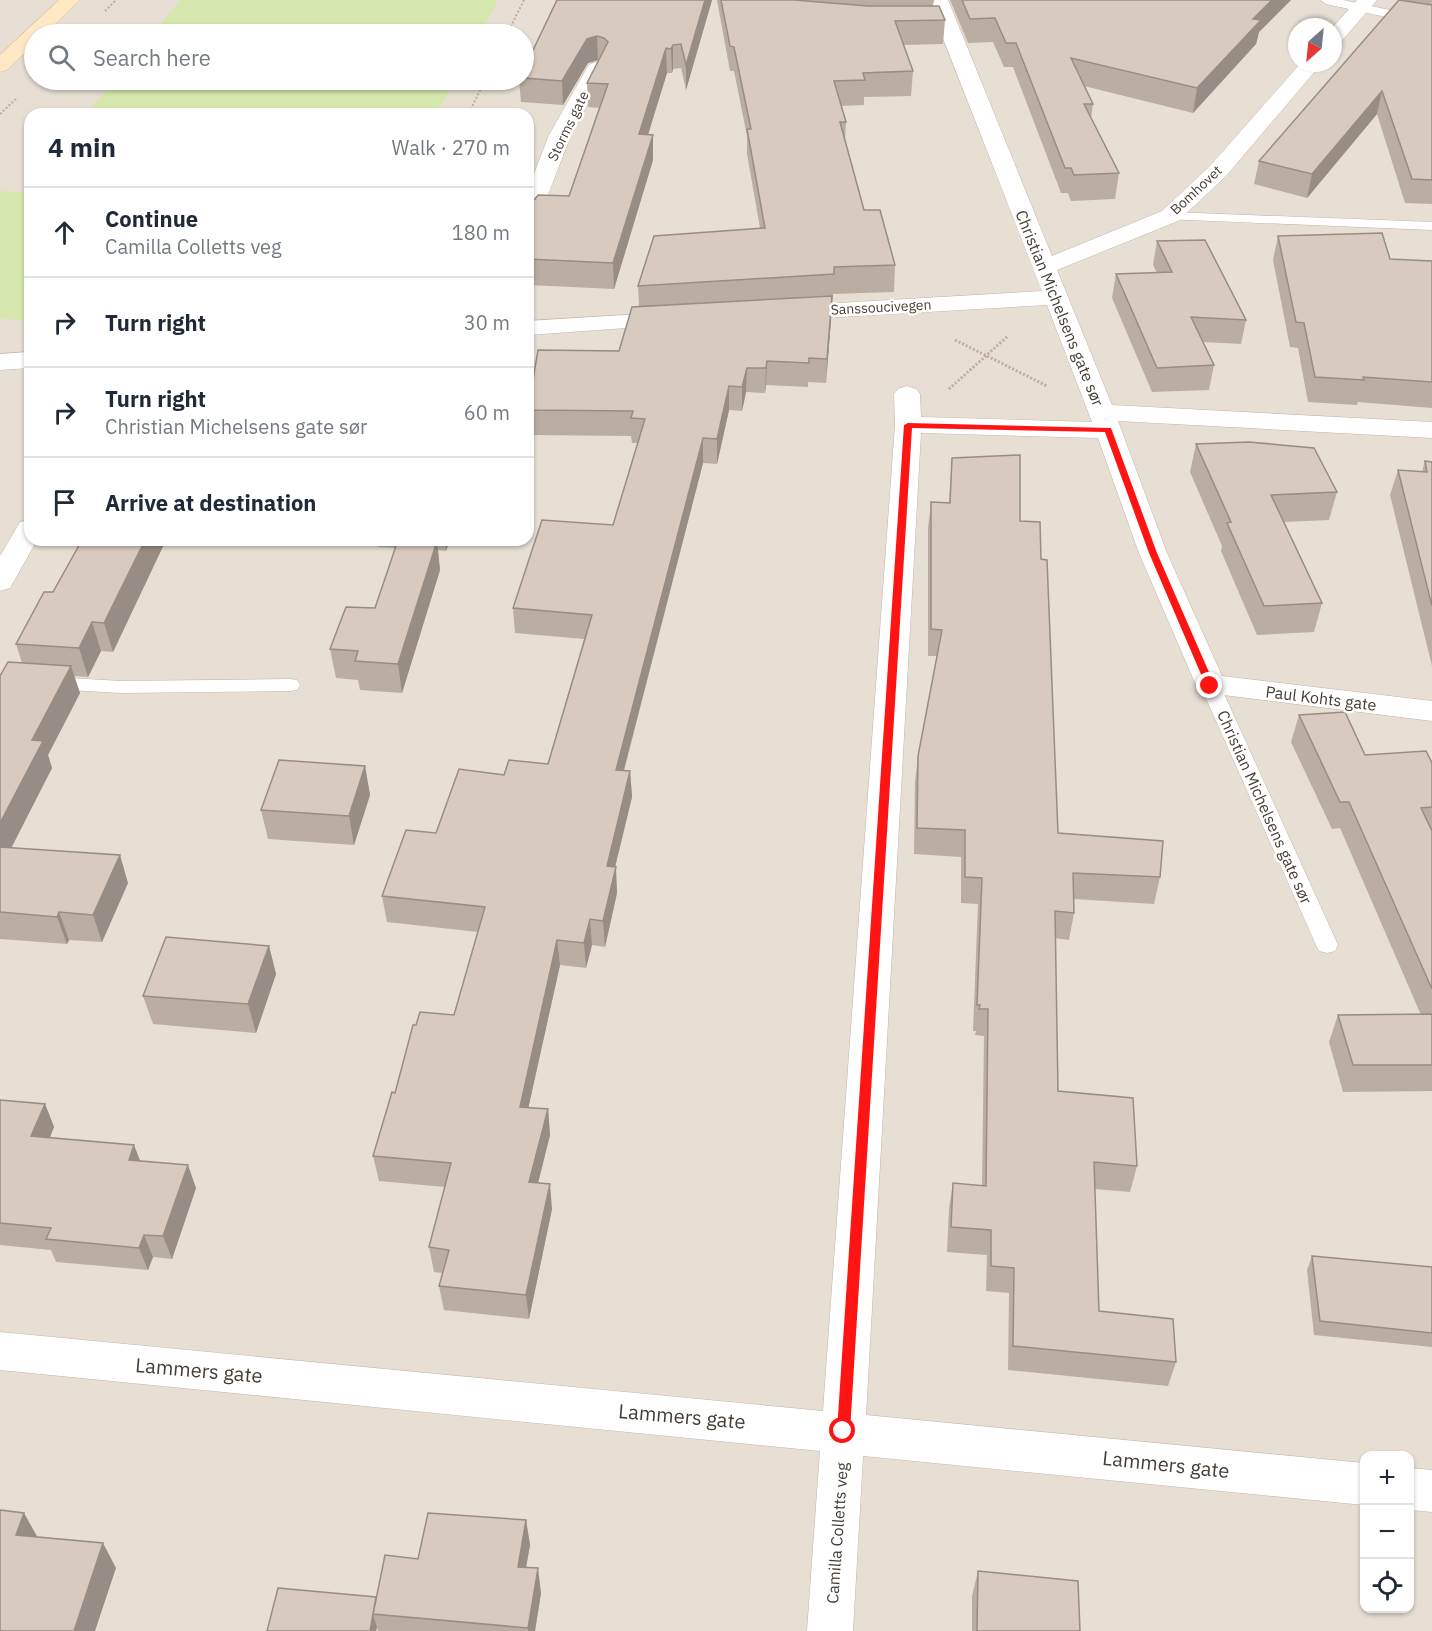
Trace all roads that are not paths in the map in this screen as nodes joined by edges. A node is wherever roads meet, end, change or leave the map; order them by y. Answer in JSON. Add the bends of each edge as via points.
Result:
{"nodes":[{"id":1,"x":70,"y":0,"type":"edge"},
{"id":2,"x":1326,"y":0,"type":"edge"},
{"id":3,"x":1363,"y":4,"type":"edge"},
{"id":4,"x":941,"y":16,"type":"edge"},
{"id":5,"x":1432,"y":23,"type":"edge"},
{"id":6,"x":45,"y":24,"type":"edge"},
{"id":7,"x":1342,"y":28,"type":"edge"},
{"id":8,"x":24,"y":43,"type":"edge"},
{"id":9,"x":0,"y":66,"type":"edge"},
{"id":10,"x":597,"y":68,"type":"edge"},
{"id":11,"x":1304,"y":72,"type":"edge"},
{"id":12,"x":534,"y":202,"type":"edge"},
{"id":13,"x":1170,"y":216,"type":"junction"},
{"id":14,"x":1432,"y":226,"type":"edge"},
{"id":15,"x":1045,"y":267,"type":"junction"},
{"id":16,"x":1055,"y":297,"type":"junction"},
{"id":17,"x":763,"y":314,"type":"edge"},
{"id":18,"x":693,"y":318,"type":"edge"},
{"id":19,"x":534,"y":328,"type":"edge"},
{"id":20,"x":24,"y":360,"type":"edge"},
{"id":21,"x":0,"y":362,"type":"edge"},
{"id":22,"x":1105,"y":421,"type":"junction"},
{"id":23,"x":1432,"y":430,"type":"edge"},
{"id":24,"x":24,"y":539,"type":"edge"},
{"id":25,"x":0,"y":582,"type":"edge"},
{"id":26,"x":0,"y":680,"type":"edge"},
{"id":27,"x":290,"y":686,"type":"dead end"},
{"id":28,"x":1210,"y":686,"type":"junction"},
{"id":29,"x":1432,"y":711,"type":"edge"},
{"id":30,"x":1327,"y":945,"type":"dead end"},
{"id":31,"x":0,"y":1351,"type":"edge"},
{"id":32,"x":843,"y":1431,"type":"junction"},
{"id":33,"x":1360,"y":1483,"type":"edge"},
{"id":34,"x":1414,"y":1489,"type":"edge"},
{"id":35,"x":1432,"y":1491,"type":"edge"},
{"id":36,"x":830,"y":1631,"type":"edge"}],
"edges":[{"from":1,"to":6,"type":"main road"},
{"from":2,"to":3,"type":"lane"},
{"from":3,"to":5,"type":"lane"},
{"from":3,"to":7,"type":"street"},
{"from":4,"to":15,"type":"street","name":"Christian Michelsens gate sør"},
{"from":8,"to":9,"type":"main road"},
{"from":10,"to":12,"type":"street","name":"Storms gate","via":[[560,135]]},
{"from":11,"to":13,"type":"street","name":"Bomhovet","via":[[1218,171]]},
{"from":13,"to":14,"type":"lane"},
{"from":13,"to":15,"type":"street","name":"Bomhovet"},
{"from":15,"to":16,"type":"street","name":"Christian Michelsens gate sør"},
{"from":16,"to":17,"type":"street","name":"Sanssoucivegen"},
{"from":16,"to":22,"type":"street","name":"Christian Michelsens gate sør"},
{"from":18,"to":19,"type":"street"},
{"from":20,"to":21,"type":"street"},
{"from":22,"to":23,"type":"street"},
{"from":22,"to":28,"type":"street","name":"Christian Michelsens gate sør","via":[[1153,553]]},
{"from":22,"to":32,"type":"street","name":"Camilla Colletts veg","via":[[907,409]]},
{"from":24,"to":25,"type":"street"},
{"from":26,"to":27,"type":"lane","via":[[121,687]]},
{"from":28,"to":29,"type":"street","name":"Paul Kohts gate"},
{"from":28,"to":30,"type":"lane","name":"Christian Michelsens gate sør"},
{"from":31,"to":32,"type":"street","name":"Lammers gate"},
{"from":32,"to":33,"type":"street","name":"Lammers gate"},
{"from":32,"to":36,"type":"street","name":"Camilla Colletts veg"},
{"from":34,"to":35,"type":"street"}]}
